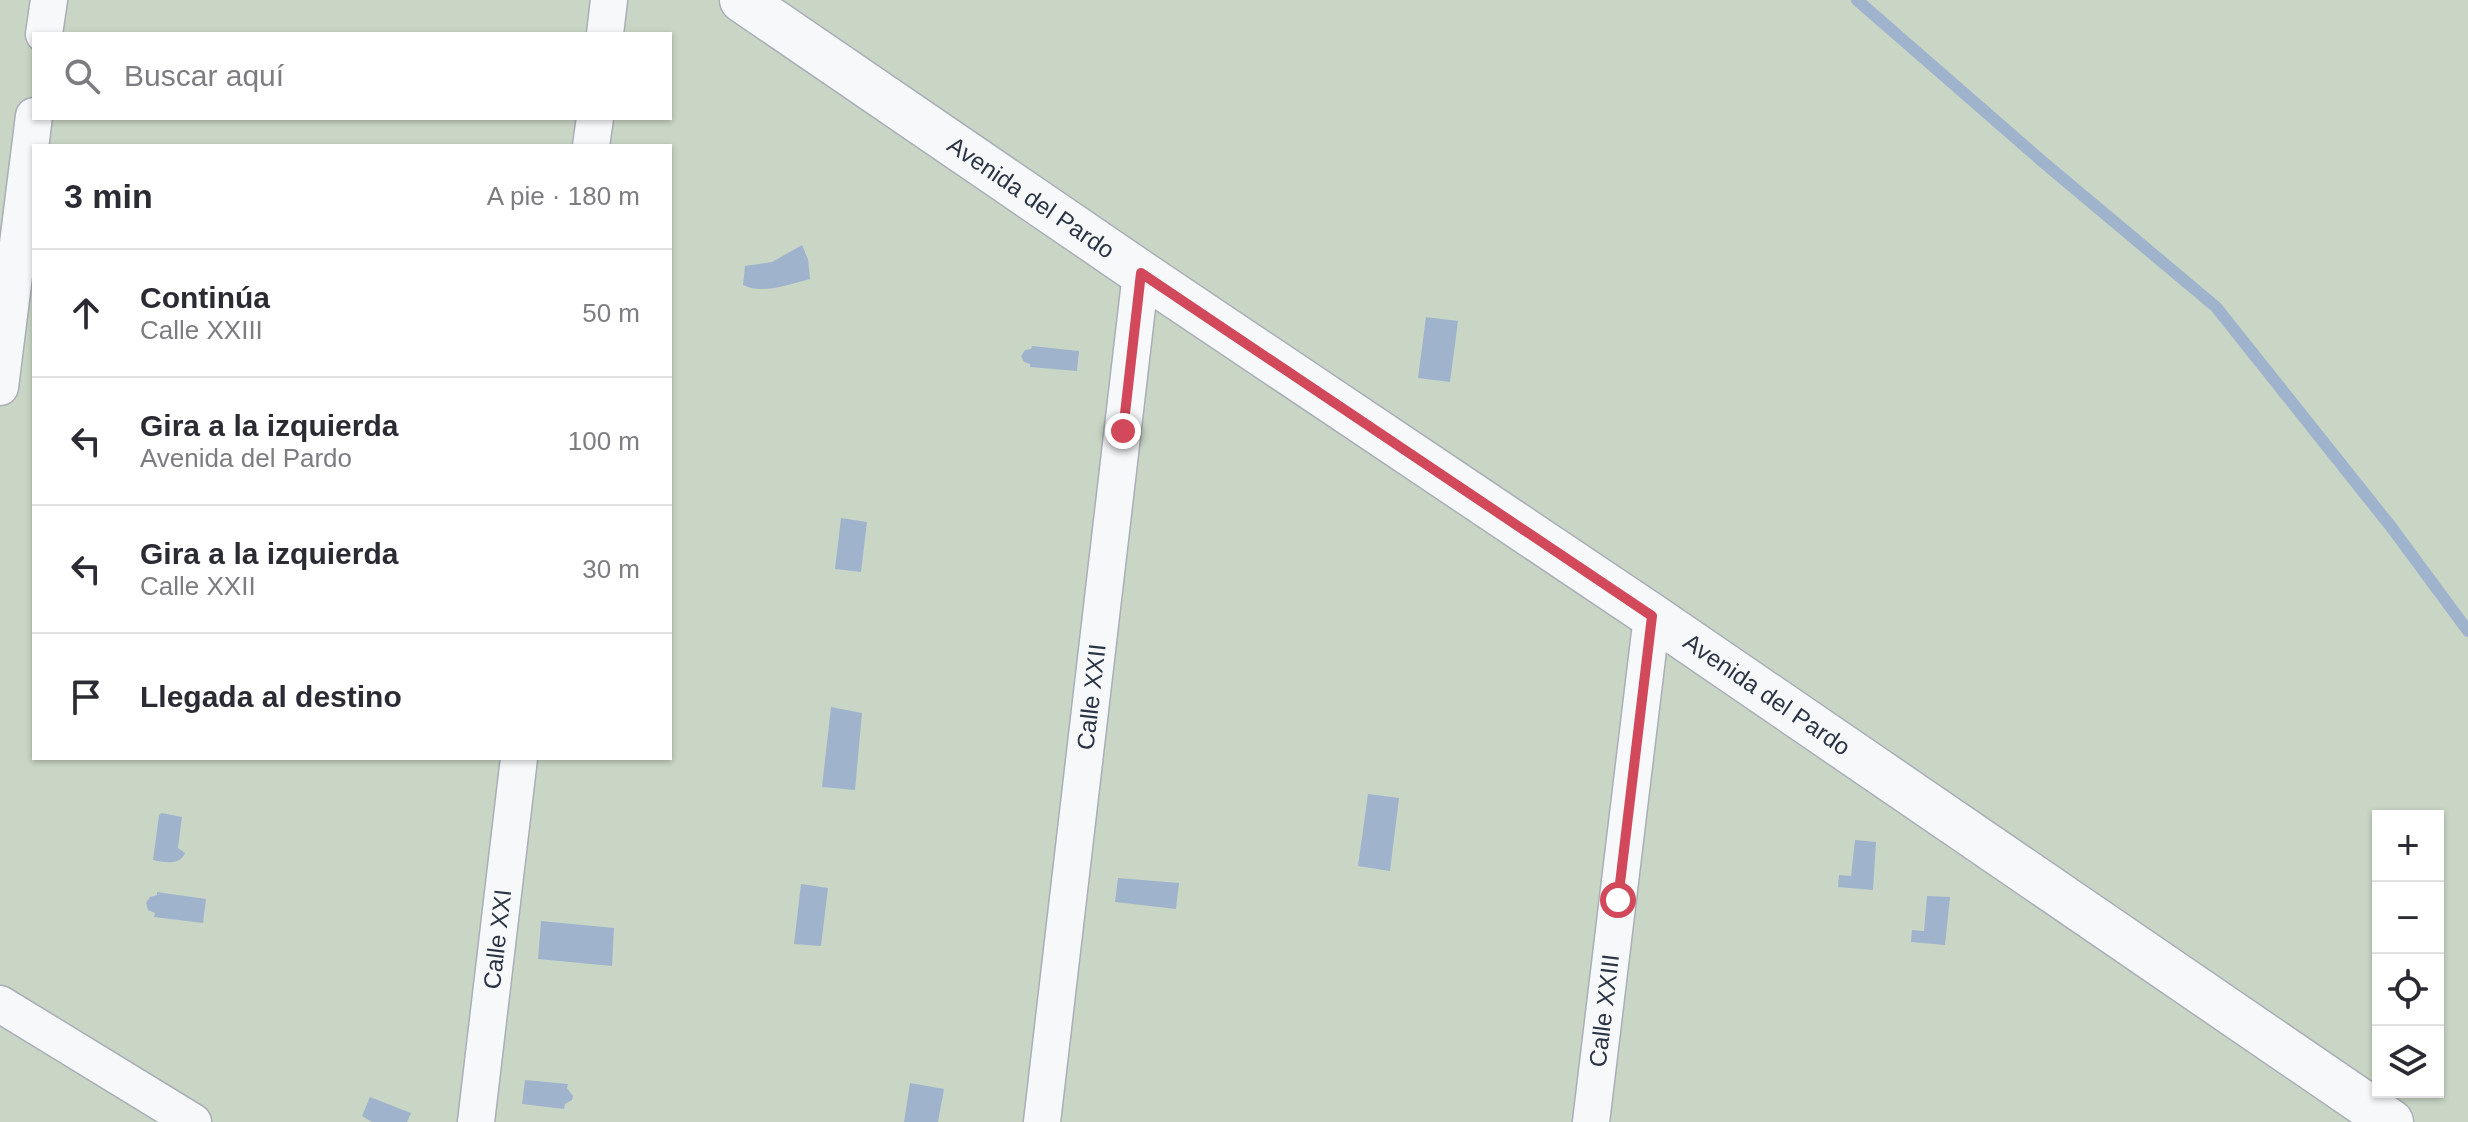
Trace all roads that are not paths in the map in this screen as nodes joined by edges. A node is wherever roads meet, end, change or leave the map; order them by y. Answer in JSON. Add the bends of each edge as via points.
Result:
{"nodes":[{"id":1,"x":49,"y":0,"type":"edge"},
{"id":2,"x":609,"y":0,"type":"edge"},
{"id":3,"x":742,"y":0,"type":"edge"},
{"id":4,"x":44,"y":32,"type":"edge"},
{"id":5,"x":605,"y":32,"type":"edge"},
{"id":6,"x":33,"y":120,"type":"edge"},
{"id":7,"x":595,"y":120,"type":"edge"},
{"id":8,"x":591,"y":144,"type":"edge"},
{"id":9,"x":1141,"y":273,"type":"junction"},
{"id":10,"x":0,"y":387,"type":"edge"},
{"id":11,"x":1652,"y":616,"type":"junction"},
{"id":12,"x":519,"y":760,"type":"edge"},
{"id":13,"x":0,"y":1004,"type":"edge"},
{"id":14,"x":193,"y":1122,"type":"edge"},
{"id":15,"x":476,"y":1122,"type":"edge"},
{"id":16,"x":1042,"y":1122,"type":"edge"},
{"id":17,"x":1591,"y":1122,"type":"edge"},
{"id":18,"x":2391,"y":1122,"type":"edge"}],
"edges":[{"from":1,"to":4,"type":"street"},
{"from":2,"to":5,"type":"street"},
{"from":3,"to":9,"type":"street","name":"Avenida del Pardo"},
{"from":6,"to":10,"type":"street"},
{"from":7,"to":8,"type":"street"},
{"from":9,"to":11,"type":"street","name":"Avenida del Pardo"},
{"from":9,"to":16,"type":"street","name":"Calle XXII"},
{"from":11,"to":17,"type":"street","name":"Calle XXIII"},
{"from":11,"to":18,"type":"street","name":"Avenida del Pardo"},
{"from":12,"to":15,"type":"street","name":"Calle XXI"},
{"from":13,"to":14,"type":"street"}]}
